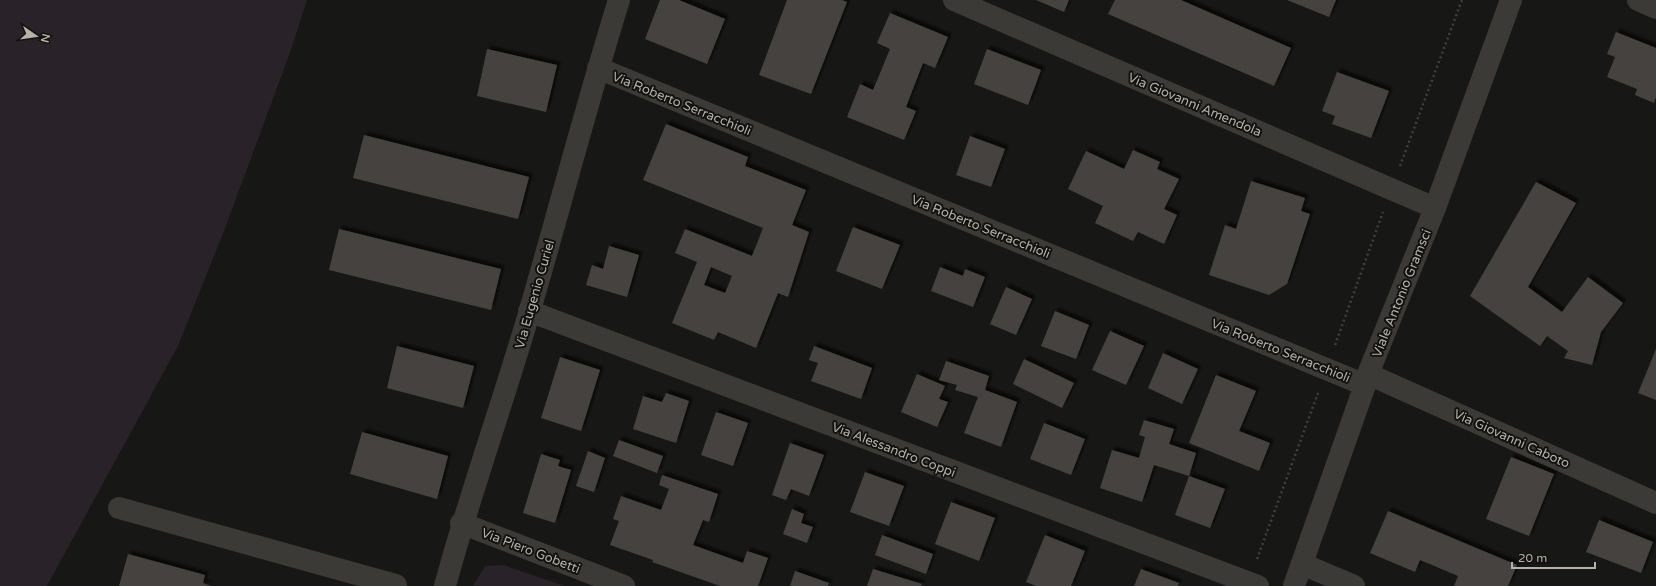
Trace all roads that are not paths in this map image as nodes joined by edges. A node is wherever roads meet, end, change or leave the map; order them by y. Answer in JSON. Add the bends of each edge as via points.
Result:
{"nodes":[{"id":1,"x":619,"y":0,"type":"edge"},
{"id":2,"x":954,"y":0,"type":"edge"},
{"id":3,"x":1511,"y":0,"type":"edge"},
{"id":4,"x":1638,"y":0,"type":"edge"},
{"id":5,"x":1656,"y":8,"type":"edge"},
{"id":6,"x":598,"y":68,"type":"junction"},
{"id":7,"x":1435,"y":208,"type":"junction"},
{"id":8,"x":529,"y":311,"type":"junction"},
{"id":9,"x":1366,"y":380,"type":"junction"},
{"id":10,"x":1656,"y":503,"type":"edge"},
{"id":11,"x":119,"y":508,"type":"dead end"},
{"id":12,"x":462,"y":523,"type":"junction"},
{"id":13,"x":1302,"y":564,"type":"junction"},
{"id":14,"x":1253,"y":584,"type":"edge"},
{"id":15,"x":398,"y":586,"type":"edge"},
{"id":16,"x":445,"y":586,"type":"edge"},
{"id":17,"x":624,"y":586,"type":"edge"},
{"id":18,"x":1294,"y":586,"type":"edge"},
{"id":19,"x":1354,"y":586,"type":"edge"}],
"edges":[{"from":1,"to":6,"type":"street","name":"Via Eugenio Curiel"},
{"from":2,"to":7,"type":"street","name":"Via Giovanni Amendola"},
{"from":3,"to":7,"type":"street","name":"Viale Antonio Gramsci"},
{"from":4,"to":5,"type":"street"},
{"from":6,"to":8,"type":"street","name":"Via Eugenio Curiel"},
{"from":6,"to":9,"type":"street","name":"Via Roberto Serracchioli","via":[[1326,369]]},
{"from":7,"to":9,"type":"street","name":"Viale Antonio Gramsci"},
{"from":8,"to":12,"type":"street","name":"Via Eugenio Curiel"},
{"from":8,"to":14,"type":"street","name":"Via Alessandro Coppi"},
{"from":9,"to":10,"type":"street","name":"Via Giovanni Caboto"},
{"from":9,"to":13,"type":"street","name":"Viale Antonio Gramsci"},
{"from":11,"to":15,"type":"street"},
{"from":12,"to":16,"type":"street","name":"Via Eugenio Curiel"},
{"from":12,"to":17,"type":"street","name":"Via Piero Gobetti"},
{"from":13,"to":18,"type":"street","name":"Viale Antonio Gramsci"},
{"from":13,"to":19,"type":"street"}]}
